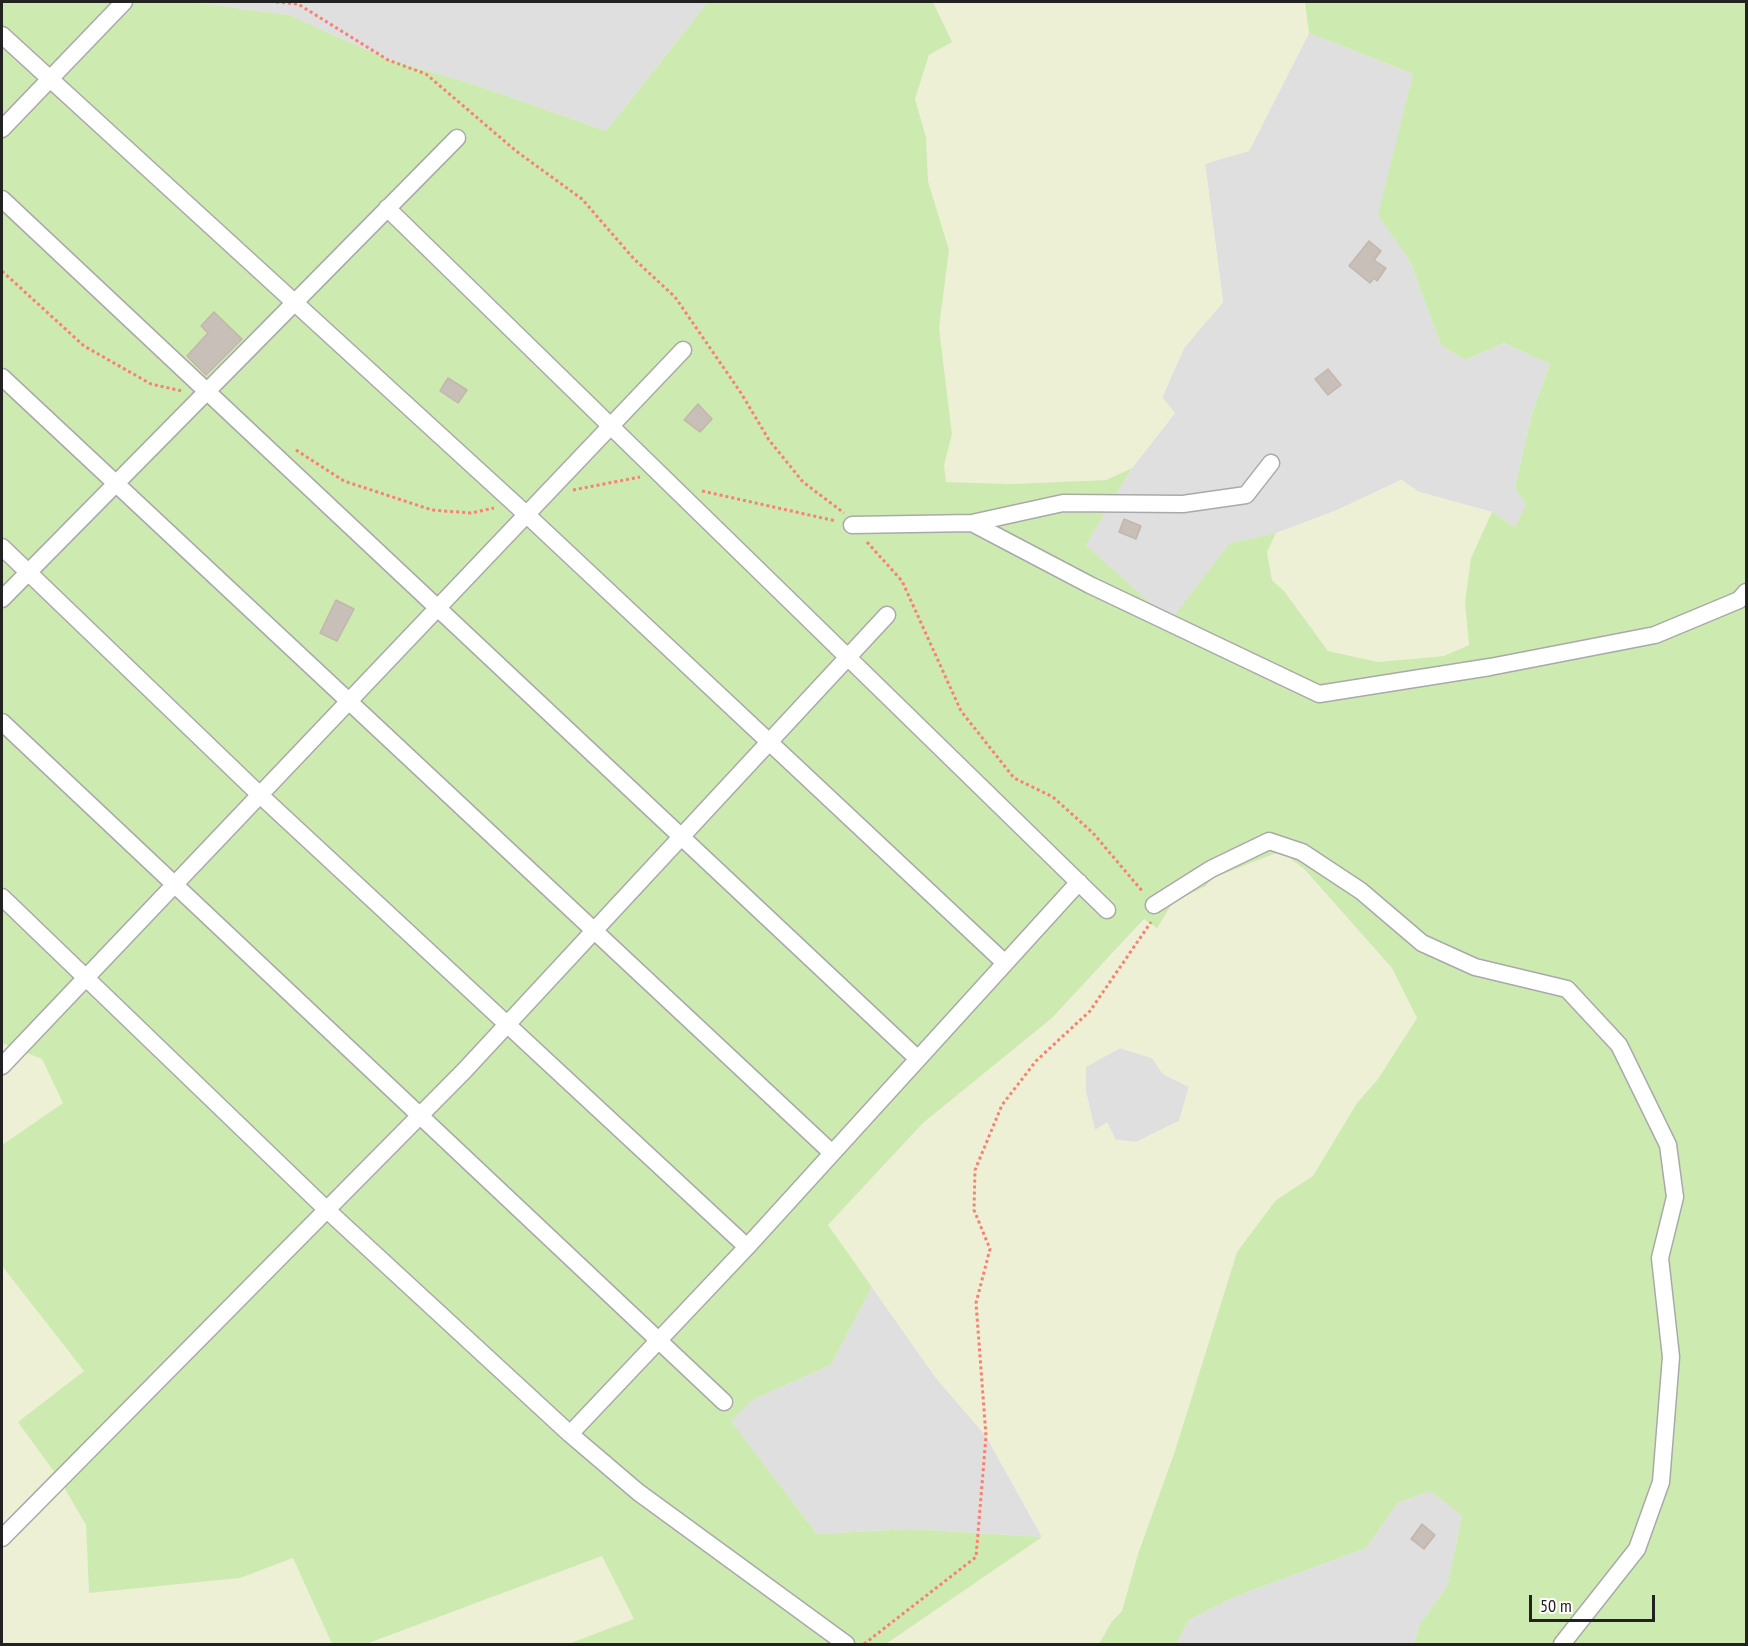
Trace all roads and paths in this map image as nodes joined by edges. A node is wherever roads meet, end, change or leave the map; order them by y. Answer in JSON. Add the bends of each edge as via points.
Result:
{"nodes":[{"id":1,"x":124,"y":2,"type":"edge"},
{"id":2,"x":276,"y":2,"type":"edge"},
{"id":3,"x":2,"y":35,"type":"edge"},
{"id":4,"x":50,"y":79,"type":"junction"},
{"id":5,"x":2,"y":129,"type":"edge"},
{"id":6,"x":457,"y":138,"type":"dead end"},
{"id":7,"x":2,"y":199,"type":"edge"},
{"id":8,"x":387,"y":208,"type":"junction"},
{"id":9,"x":2,"y":272,"type":"edge"},
{"id":10,"x":294,"y":302,"type":"junction"},
{"id":11,"x":683,"y":350,"type":"dead end"},
{"id":12,"x":2,"y":377,"type":"edge"},
{"id":13,"x":205,"y":393,"type":"junction"},
{"id":14,"x":611,"y":426,"type":"junction"},
{"id":15,"x":294,"y":449,"type":"dead end"},
{"id":16,"x":1271,"y":463,"type":"dead end"},
{"id":17,"x":115,"y":483,"type":"junction"},
{"id":18,"x":670,"y":484,"type":"junction"},
{"id":19,"x":544,"y":496,"type":"junction"},
{"id":20,"x":521,"y":509,"type":"junction"},
{"id":21,"x":972,"y":523,"type":"junction"},
{"id":22,"x":852,"y":525,"type":"junction"},
{"id":23,"x":2,"y":547,"type":"edge"},
{"id":24,"x":28,"y":572,"type":"junction"},
{"id":25,"x":1746,"y":592,"type":"edge"},
{"id":26,"x":2,"y":599,"type":"edge"},
{"id":27,"x":438,"y":608,"type":"junction"},
{"id":28,"x":886,"y":615,"type":"dead end"},
{"id":29,"x":848,"y":657,"type":"junction"},
{"id":30,"x":349,"y":702,"type":"junction"},
{"id":31,"x":2,"y":722,"type":"edge"},
{"id":32,"x":769,"y":742,"type":"junction"},
{"id":33,"x":260,"y":795,"type":"junction"},
{"id":34,"x":682,"y":837,"type":"junction"},
{"id":35,"x":1079,"y":882,"type":"junction"},
{"id":36,"x":173,"y":886,"type":"junction"},
{"id":37,"x":2,"y":897,"type":"edge"},
{"id":38,"x":1154,"y":904,"type":"junction"},
{"id":39,"x":1107,"y":910,"type":"dead end"},
{"id":40,"x":594,"y":931,"type":"junction"},
{"id":41,"x":1005,"y":963,"type":"junction"},
{"id":42,"x":86,"y":978,"type":"junction"},
{"id":43,"x":507,"y":1025,"type":"junction"},
{"id":44,"x":918,"y":1059,"type":"junction"},
{"id":45,"x":2,"y":1066,"type":"edge"},
{"id":46,"x":420,"y":1117,"type":"junction"},
{"id":47,"x":832,"y":1153,"type":"junction"},
{"id":48,"x":327,"y":1210,"type":"junction"},
{"id":49,"x":747,"y":1247,"type":"junction"},
{"id":50,"x":659,"y":1341,"type":"junction"},
{"id":51,"x":724,"y":1402,"type":"dead end"},
{"id":52,"x":570,"y":1434,"type":"junction"},
{"id":53,"x":2,"y":1538,"type":"edge"},
{"id":54,"x":846,"y":1644,"type":"edge"},
{"id":55,"x":864,"y":1644,"type":"edge"},
{"id":56,"x":1562,"y":1644,"type":"edge"}],
"edges":[{"from":1,"to":4,"type":"street"},
{"from":2,"to":22,"type":"path","via":[[298,4],[388,60],[426,74],[516,151],[582,199],[634,259],[675,297],[769,440],[803,482],[841,510]]},
{"from":3,"to":4,"type":"street"},
{"from":4,"to":5,"type":"street"},
{"from":4,"to":10,"type":"street"},
{"from":6,"to":8,"type":"street"},
{"from":7,"to":13,"type":"street"},
{"from":8,"to":10,"type":"street"},
{"from":8,"to":14,"type":"street"},
{"from":9,"to":13,"type":"path","via":[[84,346],[151,384]]},
{"from":10,"to":13,"type":"street"},
{"from":10,"to":20,"type":"street"},
{"from":11,"to":14,"type":"street"},
{"from":12,"to":17,"type":"street"},
{"from":13,"to":17,"type":"street"},
{"from":13,"to":27,"type":"street"},
{"from":14,"to":18,"type":"street"},
{"from":14,"to":19,"type":"street"},
{"from":15,"to":20,"type":"path","via":[[344,481],[432,510],[471,513]]},
{"from":16,"to":21,"type":"street","via":[[1246,495],[1183,504],[1063,503]]},
{"from":17,"to":24,"type":"street"},
{"from":17,"to":30,"type":"street"},
{"from":18,"to":19,"type":"path","via":[[636,476]]},
{"from":18,"to":22,"type":"path"},
{"from":18,"to":29,"type":"street"},
{"from":19,"to":20,"type":"street"},
{"from":20,"to":27,"type":"street"},
{"from":20,"to":32,"type":"street"},
{"from":21,"to":22,"type":"street"},
{"from":21,"to":25,"type":"street","via":[[1090,585],[1319,693],[1490,667],[1655,635],[1738,600]]},
{"from":22,"to":38,"type":"path","via":[[902,581],[961,711],[1007,770],[1014,778],[1053,797],[1094,833]]},
{"from":23,"to":24,"type":"street"},
{"from":24,"to":26,"type":"street"},
{"from":24,"to":33,"type":"street"},
{"from":27,"to":30,"type":"street"},
{"from":27,"to":34,"type":"street"},
{"from":28,"to":29,"type":"street"},
{"from":29,"to":32,"type":"street"},
{"from":29,"to":35,"type":"street"},
{"from":30,"to":33,"type":"street"},
{"from":30,"to":40,"type":"street"},
{"from":31,"to":36,"type":"street"},
{"from":32,"to":34,"type":"street"},
{"from":32,"to":41,"type":"street"},
{"from":33,"to":36,"type":"street"},
{"from":33,"to":43,"type":"street"},
{"from":34,"to":40,"type":"street"},
{"from":34,"to":44,"type":"street"},
{"from":35,"to":39,"type":"street"},
{"from":35,"to":41,"type":"street"},
{"from":36,"to":42,"type":"street"},
{"from":36,"to":46,"type":"street"},
{"from":37,"to":42,"type":"street"},
{"from":38,"to":55,"type":"path","via":[[1151,924],[1090,1011],[1036,1061],[1002,1105],[975,1170],[974,1210],[990,1249],[975,1303],[986,1436],[976,1557]]},
{"from":38,"to":56,"type":"street","via":[[1211,869],[1269,841],[1302,852],[1361,891],[1422,943],[1475,967],[1567,989],[1619,1045],[1668,1145],[1675,1197],[1659,1258],[1671,1357],[1661,1482],[1637,1549]]},
{"from":40,"to":43,"type":"street"},
{"from":40,"to":47,"type":"street"},
{"from":41,"to":44,"type":"street"},
{"from":42,"to":45,"type":"street"},
{"from":42,"to":48,"type":"street"},
{"from":43,"to":46,"type":"street"},
{"from":43,"to":49,"type":"street"},
{"from":44,"to":47,"type":"street"},
{"from":46,"to":48,"type":"street"},
{"from":46,"to":50,"type":"street"},
{"from":47,"to":49,"type":"street"},
{"from":48,"to":52,"type":"street"},
{"from":48,"to":53,"type":"street"},
{"from":49,"to":50,"type":"street"},
{"from":50,"to":51,"type":"street"},
{"from":50,"to":52,"type":"street"},
{"from":52,"to":54,"type":"street","via":[[638,1492]]}]}
